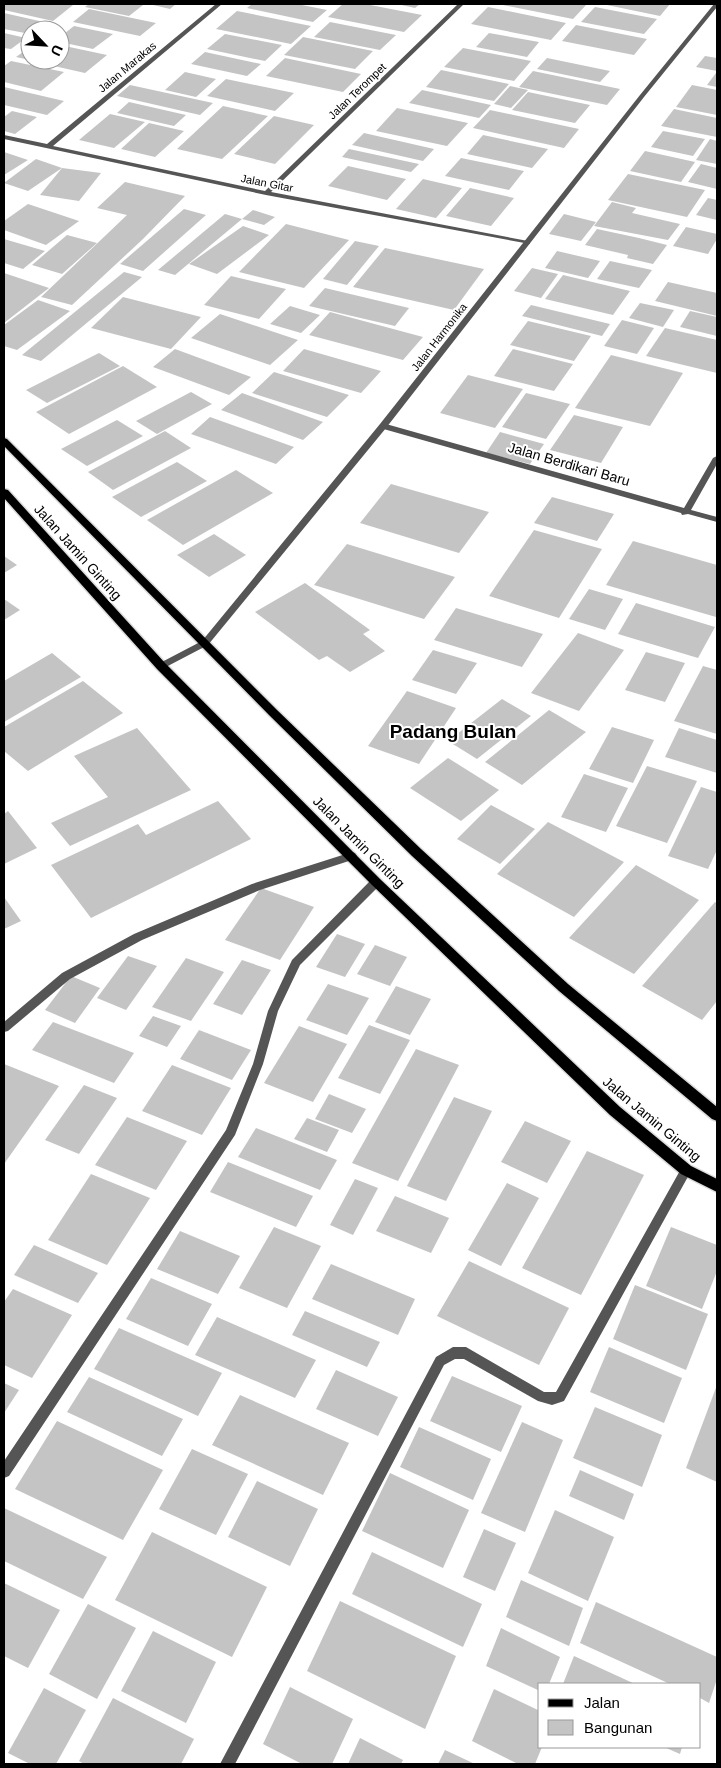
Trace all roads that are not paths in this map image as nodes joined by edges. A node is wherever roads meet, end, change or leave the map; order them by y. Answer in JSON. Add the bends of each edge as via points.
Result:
{"nodes":[{"id":1,"x":219,"y":4,"type":"edge"},
{"id":2,"x":461,"y":4,"type":"edge"},
{"id":3,"x":717,"y":4,"type":"edge"},
{"id":4,"x":4,"y":136,"type":"edge"},
{"id":5,"x":49,"y":146,"type":"junction"},
{"id":6,"x":266,"y":193,"type":"junction"},
{"id":7,"x":528,"y":242,"type":"junction"},
{"id":8,"x":383,"y":426,"type":"junction"},
{"id":9,"x":4,"y":441,"type":"edge"},
{"id":10,"x":717,"y":458,"type":"edge"},
{"id":11,"x":4,"y":492,"type":"edge"},
{"id":12,"x":685,"y":513,"type":"junction"},
{"id":13,"x":717,"y":520,"type":"edge"},
{"id":14,"x":205,"y":642,"type":"junction"},
{"id":15,"x":161,"y":666,"type":"junction"},
{"id":16,"x":352,"y":856,"type":"junction"},
{"id":17,"x":376,"y":882,"type":"junction"},
{"id":18,"x":4,"y":1028,"type":"edge"},
{"id":19,"x":717,"y":1115,"type":"edge"},
{"id":20,"x":686,"y":1170,"type":"junction"},
{"id":21,"x":717,"y":1186,"type":"edge"},
{"id":22,"x":4,"y":1472,"type":"edge"},
{"id":23,"x":227,"y":1764,"type":"edge"}],
"edges":[{"from":1,"to":5,"type":"street","name":"Jalan Marakas"},
{"from":2,"to":6,"type":"street","name":"Jalan Terompet"},
{"from":3,"to":7,"type":"street","name":"Jalan Harmonika"},
{"from":4,"to":5,"type":"street","name":"Jalan Gitar"},
{"from":5,"to":6,"type":"street","name":"Jalan Gitar"},
{"from":6,"to":7,"type":"street","name":"Jalan Gitar"},
{"from":7,"to":8,"type":"street","name":"Jalan Harmonika"},
{"from":8,"to":12,"type":"street","name":"Jalan Berdikari Baru"},
{"from":8,"to":14,"type":"street","name":"Jalan Harmonika"},
{"from":9,"to":14,"type":"main road","name":"Jalan Jamin Ginting"},
{"from":10,"to":12,"type":"street"},
{"from":11,"to":15,"type":"main road","name":"Jalan Jamin Ginting"},
{"from":12,"to":13,"type":"street","name":"Jalan Berdikari Baru"},
{"from":14,"to":15,"type":"street","name":"Jalan Harmonika"},
{"from":14,"to":19,"type":"main road","name":"Jalan Jamin Ginting","via":[[457,892],[657,1068]]},
{"from":15,"to":16,"type":"main road","name":"Jalan Jamin Ginting"},
{"from":16,"to":17,"type":"main road","name":"Jalan Jamin Ginting"},
{"from":16,"to":18,"type":"street","via":[[256,886],[138,938],[66,976]]},
{"from":17,"to":20,"type":"main road","name":"Jalan Jamin Ginting","via":[[616,1111]]},
{"from":17,"to":22,"type":"street","via":[[296,963],[272,1011],[258,1064],[231,1132]]},
{"from":20,"to":21,"type":"main road","name":"Jalan Jamin Ginting"},
{"from":20,"to":23,"type":"street","via":[[560,1396],[552,1399],[542,1397],[466,1353],[453,1353],[440,1361]]}]}
